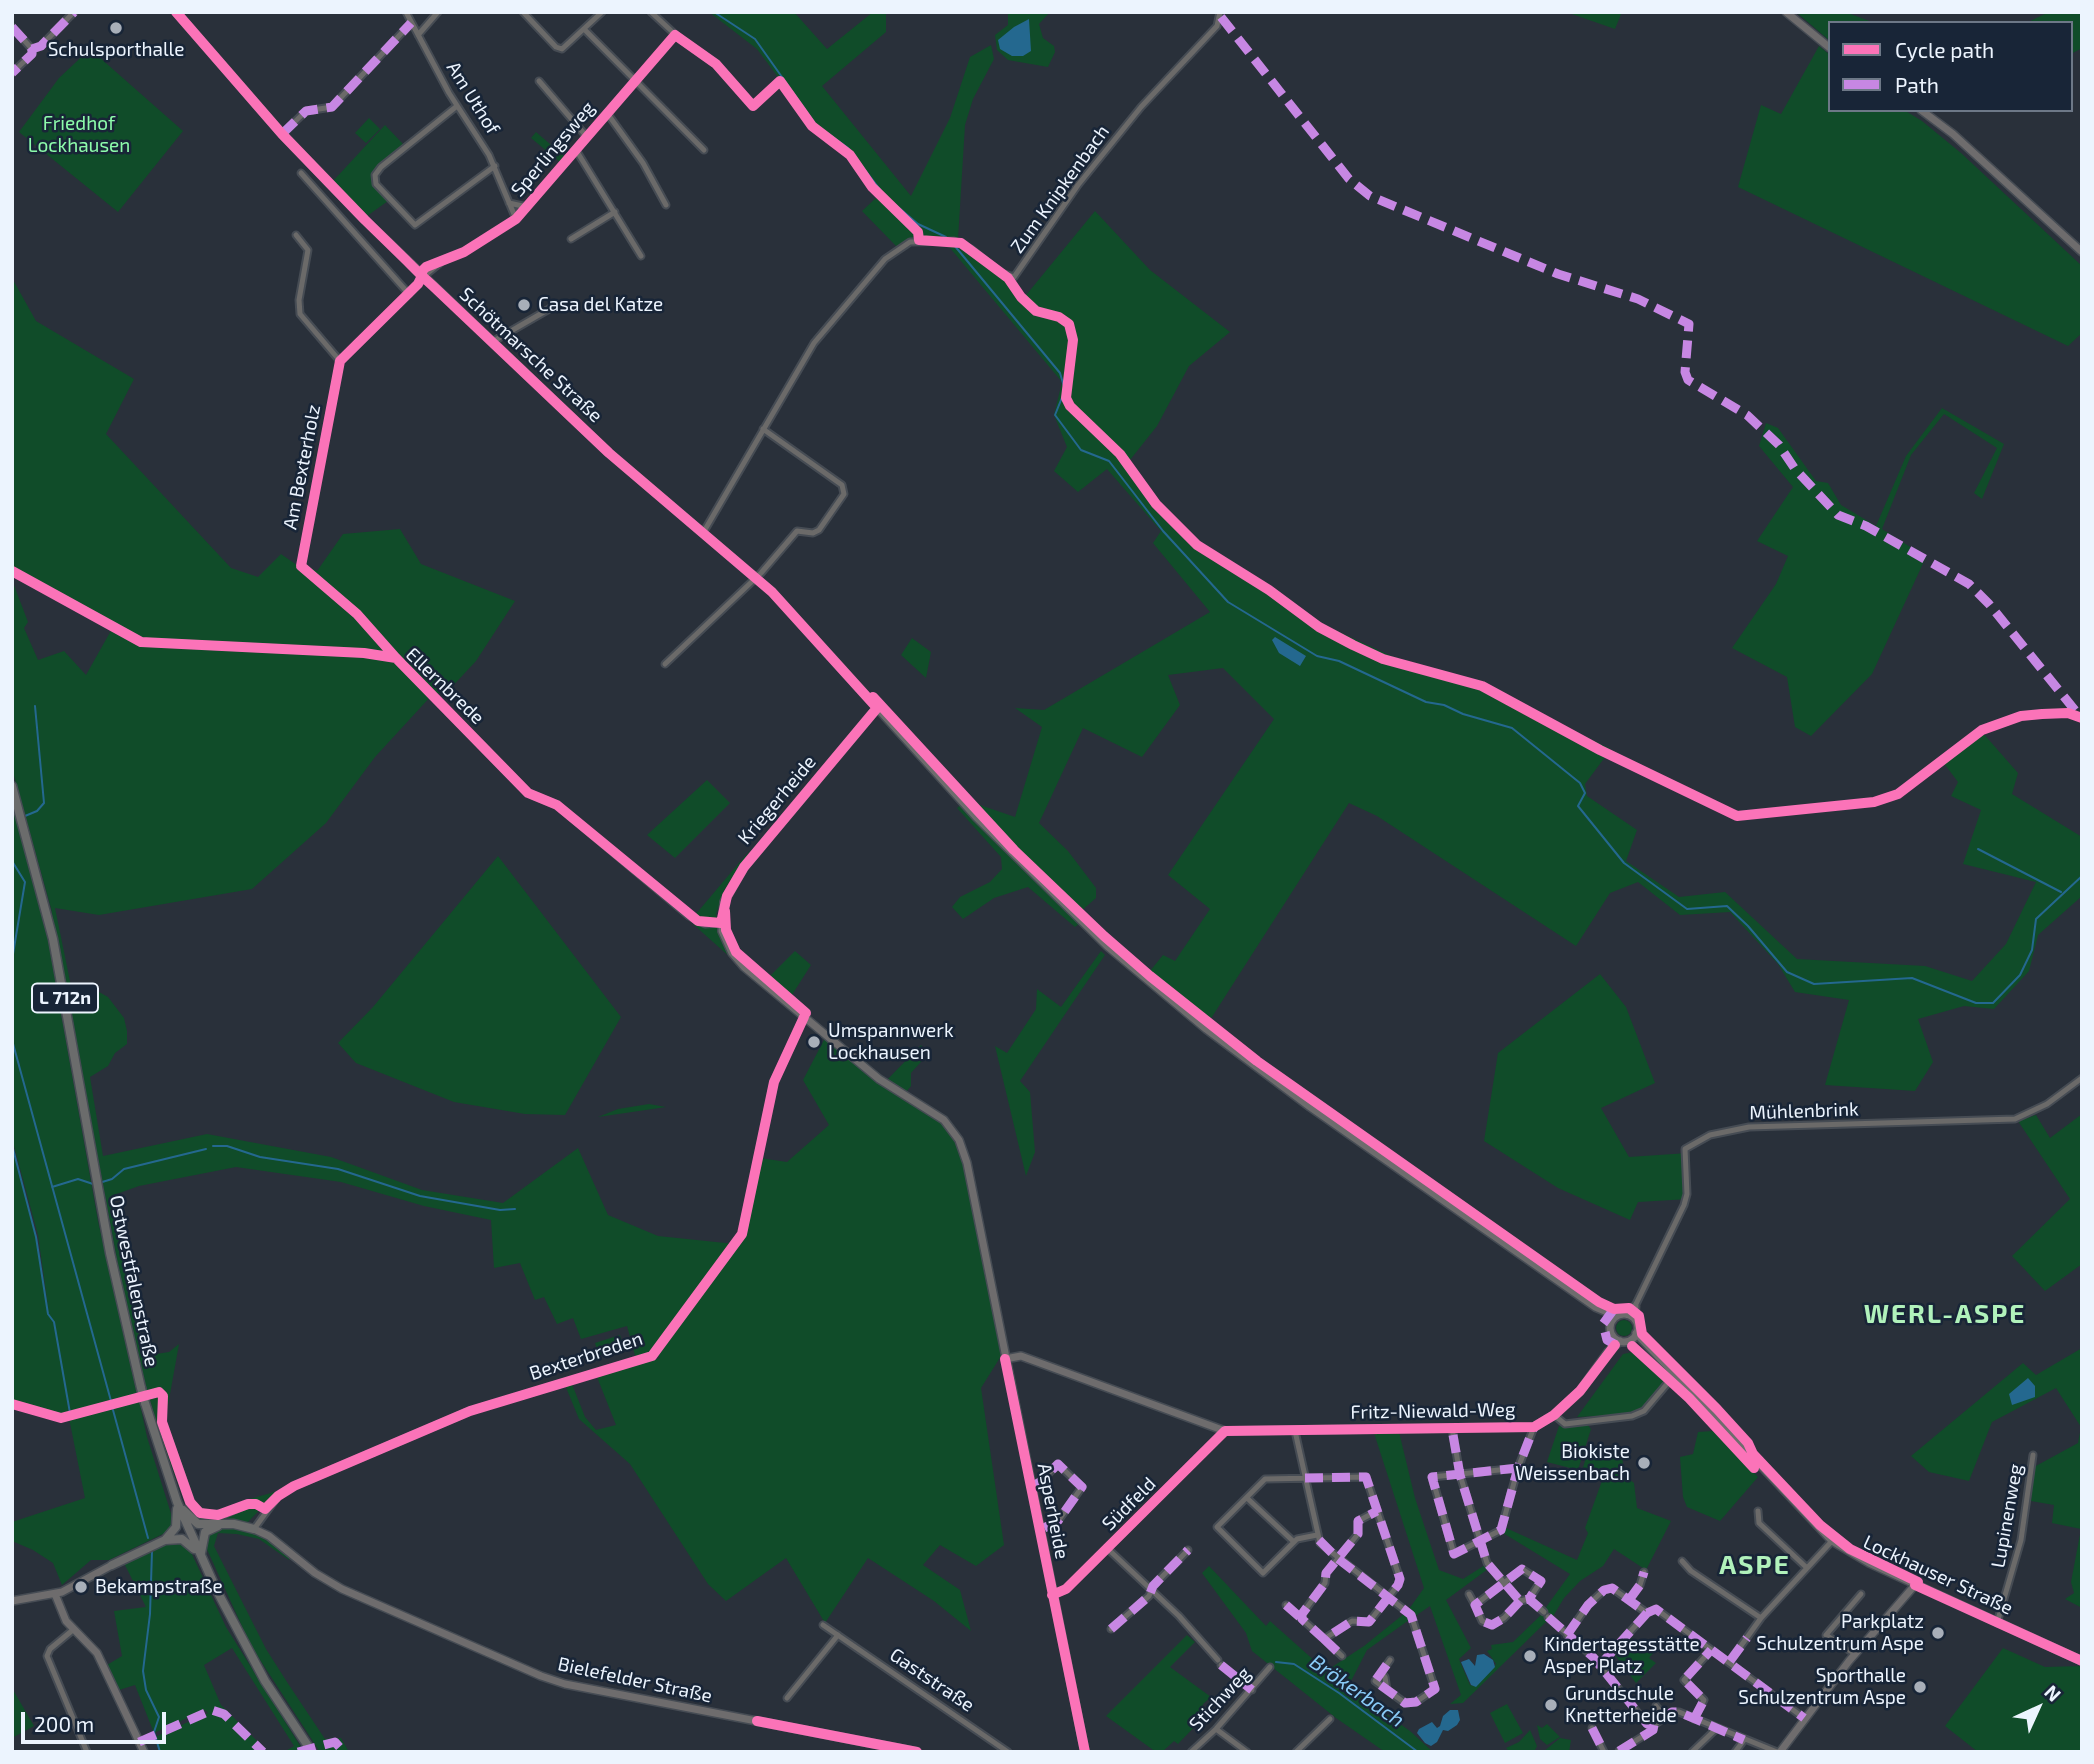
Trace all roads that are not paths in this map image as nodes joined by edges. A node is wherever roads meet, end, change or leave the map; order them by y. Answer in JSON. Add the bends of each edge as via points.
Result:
{"nodes":[{"id":1,"x":74,"y":12,"type":"edge"},
{"id":2,"x":176,"y":12,"type":"edge"},
{"id":3,"x":406,"y":12,"type":"edge"},
{"id":4,"x":438,"y":12,"type":"edge"},
{"id":5,"x":523,"y":12,"type":"edge"},
{"id":6,"x":602,"y":12,"type":"edge"},
{"id":7,"x":651,"y":12,"type":"edge"},
{"id":8,"x":1220,"y":12,"type":"edge"},
{"id":9,"x":1786,"y":12,"type":"edge"},
{"id":10,"x":411,"y":23,"type":"junction"},
{"id":11,"x":12,"y":27,"type":"edge"},
{"id":12,"x":585,"y":30,"type":"junction"},
{"id":13,"x":418,"y":35,"type":"junction"},
{"id":14,"x":675,"y":35,"type":"junction"},
{"id":15,"x":1828,"y":46,"type":"edge"},
{"id":16,"x":32,"y":49,"type":"junction"},
{"id":17,"x":12,"y":72,"type":"edge"},
{"id":18,"x":636,"y":79,"type":"junction"},
{"id":19,"x":539,"y":81,"type":"dead end"},
{"id":20,"x":457,"y":106,"type":"junction"},
{"id":21,"x":753,"y":106,"type":"dead end"},
{"id":22,"x":1924,"y":112,"type":"edge"},
{"id":23,"x":607,"y":113,"type":"junction"},
{"id":24,"x":282,"y":134,"type":"junction"},
{"id":25,"x":587,"y":136,"type":"junction"},
{"id":26,"x":576,"y":150,"type":"junction"},
{"id":27,"x":704,"y":150,"type":"dead end"},
{"id":28,"x":495,"y":166,"type":"junction"},
{"id":29,"x":301,"y":173,"type":"dead end"},
{"id":30,"x":509,"y":202,"type":"junction"},
{"id":31,"x":666,"y":205,"type":"dead end"},
{"id":32,"x":527,"y":207,"type":"junction"},
{"id":33,"x":615,"y":212,"type":"junction"},
{"id":34,"x":516,"y":219,"type":"junction"},
{"id":35,"x":296,"y":235,"type":"dead end"},
{"id":36,"x":571,"y":239,"type":"dead end"},
{"id":37,"x":2082,"y":252,"type":"edge"},
{"id":38,"x":641,"y":256,"type":"dead end"},
{"id":39,"x":425,"y":276,"type":"junction"},
{"id":40,"x":408,"y":294,"type":"junction"},
{"id":41,"x":556,"y":305,"type":"dead end"},
{"id":42,"x":492,"y":342,"type":"junction"},
{"id":43,"x":340,"y":361,"type":"junction"},
{"id":44,"x":763,"y":429,"type":"junction"},
{"id":45,"x":703,"y":533,"type":"junction"},
{"id":46,"x":12,"y":571,"type":"edge"},
{"id":47,"x":756,"y":577,"type":"junction"},
{"id":48,"x":396,"y":658,"type":"junction"},
{"id":49,"x":665,"y":664,"type":"dead end"},
{"id":50,"x":877,"y":708,"type":"junction"},
{"id":51,"x":2082,"y":718,"type":"edge"},
{"id":52,"x":1918,"y":778,"type":"dead end"},
{"id":53,"x":12,"y":786,"type":"edge"},
{"id":54,"x":721,"y":923,"type":"junction"},
{"id":55,"x":804,"y":1017,"type":"junction"},
{"id":56,"x":2082,"y":1078,"type":"edge"},
{"id":57,"x":1595,"y":1307,"type":"junction"},
{"id":58,"x":1617,"y":1316,"type":"junction"},
{"id":59,"x":1631,"y":1317,"type":"junction"},
{"id":60,"x":1610,"y":1325,"type":"junction"},
{"id":61,"x":1633,"y":1337,"type":"junction"},
{"id":62,"x":1616,"y":1339,"type":"junction"},
{"id":63,"x":1005,"y":1359,"type":"junction"},
{"id":64,"x":1666,"y":1385,"type":"dead end"},
{"id":65,"x":12,"y":1404,"type":"edge"},
{"id":66,"x":1554,"y":1415,"type":"junction"},
{"id":67,"x":1534,"y":1427,"type":"junction"},
{"id":68,"x":1452,"y":1428,"type":"junction"},
{"id":69,"x":1295,"y":1430,"type":"junction"},
{"id":70,"x":1225,"y":1431,"type":"junction"},
{"id":71,"x":2034,"y":1455,"type":"dead end"},
{"id":72,"x":1518,"y":1468,"type":"junction"},
{"id":73,"x":1460,"y":1475,"type":"junction"},
{"id":74,"x":1375,"y":1476,"type":"dead end"},
{"id":75,"x":1366,"y":1477,"type":"junction"},
{"id":76,"x":1305,"y":1478,"type":"junction"},
{"id":77,"x":1031,"y":1487,"type":"junction"},
{"id":78,"x":1247,"y":1498,"type":"junction"},
{"id":79,"x":177,"y":1502,"type":"junction"},
{"id":80,"x":265,"y":1509,"type":"junction"},
{"id":81,"x":1377,"y":1511,"type":"junction"},
{"id":82,"x":1758,"y":1511,"type":"dead end"},
{"id":83,"x":224,"y":1524,"type":"junction"},
{"id":84,"x":1217,"y":1527,"type":"junction"},
{"id":85,"x":254,"y":1528,"type":"junction"},
{"id":86,"x":1040,"y":1530,"type":"junction"},
{"id":87,"x":1211,"y":1531,"type":"dead end"},
{"id":88,"x":1317,"y":1535,"type":"junction"},
{"id":89,"x":165,"y":1540,"type":"junction"},
{"id":90,"x":1481,"y":1541,"type":"junction"},
{"id":91,"x":1832,"y":1541,"type":"junction"},
{"id":92,"x":1294,"y":1542,"type":"junction"},
{"id":93,"x":1108,"y":1549,"type":"junction"},
{"id":94,"x":1188,"y":1550,"type":"dead end"},
{"id":95,"x":1337,"y":1558,"type":"junction"},
{"id":96,"x":202,"y":1559,"type":"junction"},
{"id":97,"x":1682,"y":1560,"type":"dead end"},
{"id":98,"x":112,"y":1565,"type":"joint"},
{"id":99,"x":1807,"y":1568,"type":"junction"},
{"id":100,"x":1644,"y":1572,"type":"dead end"},
{"id":101,"x":1263,"y":1573,"type":"junction"},
{"id":102,"x":1269,"y":1579,"type":"dead end"},
{"id":103,"x":1504,"y":1582,"type":"junction"},
{"id":104,"x":1915,"y":1585,"type":"junction"},
{"id":105,"x":1152,"y":1592,"type":"junction"},
{"id":106,"x":55,"y":1594,"type":"junction"},
{"id":107,"x":1469,"y":1594,"type":"dead end"},
{"id":108,"x":1861,"y":1594,"type":"dead end"},
{"id":109,"x":1052,"y":1595,"type":"junction"},
{"id":110,"x":1388,"y":1598,"type":"junction"},
{"id":111,"x":1529,"y":1599,"type":"junction"},
{"id":112,"x":1629,"y":1600,"type":"junction"},
{"id":113,"x":12,"y":1601,"type":"edge"},
{"id":114,"x":1520,"y":1601,"type":"junction"},
{"id":115,"x":1286,"y":1605,"type":"dead end"},
{"id":116,"x":1475,"y":1605,"type":"junction"},
{"id":117,"x":1647,"y":1613,"type":"junction"},
{"id":118,"x":1761,"y":1618,"type":"junction"},
{"id":119,"x":1302,"y":1619,"type":"junction"},
{"id":120,"x":1997,"y":1623,"type":"junction"},
{"id":121,"x":823,"y":1625,"type":"dead end"},
{"id":122,"x":74,"y":1629,"type":"junction"},
{"id":123,"x":1111,"y":1629,"type":"dead end"},
{"id":124,"x":838,"y":1635,"type":"junction"},
{"id":125,"x":1567,"y":1635,"type":"junction"},
{"id":126,"x":1324,"y":1639,"type":"junction"},
{"id":127,"x":1711,"y":1650,"type":"junction"},
{"id":128,"x":1855,"y":1654,"type":"junction"},
{"id":129,"x":1342,"y":1656,"type":"dead end"},
{"id":130,"x":1390,"y":1660,"type":"dead end"},
{"id":131,"x":1730,"y":1661,"type":"junction"},
{"id":132,"x":2082,"y":1661,"type":"edge"},
{"id":133,"x":1600,"y":1665,"type":"junction"},
{"id":134,"x":1270,"y":1667,"type":"dead end"},
{"id":135,"x":1381,"y":1673,"type":"junction"},
{"id":136,"x":1252,"y":1690,"type":"junction"},
{"id":137,"x":1387,"y":1690,"type":"junction"},
{"id":138,"x":787,"y":1698,"type":"dead end"},
{"id":139,"x":1656,"y":1706,"type":"dead end"},
{"id":140,"x":1665,"y":1717,"type":"junction"},
{"id":141,"x":1804,"y":1718,"type":"junction"},
{"id":142,"x":1330,"y":1719,"type":"dead end"},
{"id":143,"x":1694,"y":1719,"type":"junction"},
{"id":144,"x":1654,"y":1725,"type":"junction"},
{"id":145,"x":1592,"y":1728,"type":"dead end"},
{"id":146,"x":1216,"y":1729,"type":"junction"},
{"id":147,"x":1716,"y":1730,"type":"junction"},
{"id":148,"x":1744,"y":1740,"type":"junction"},
{"id":149,"x":87,"y":1752,"type":"edge"},
{"id":150,"x":144,"y":1752,"type":"edge"},
{"id":151,"x":312,"y":1752,"type":"edge"},
{"id":152,"x":917,"y":1752,"type":"edge"},
{"id":153,"x":1008,"y":1752,"type":"edge"},
{"id":154,"x":1085,"y":1752,"type":"edge"},
{"id":155,"x":1191,"y":1752,"type":"edge"},
{"id":156,"x":1247,"y":1752,"type":"edge"},
{"id":157,"x":1296,"y":1752,"type":"edge"},
{"id":158,"x":1604,"y":1752,"type":"edge"},
{"id":159,"x":1619,"y":1752,"type":"edge"},
{"id":160,"x":1692,"y":1752,"type":"edge"},
{"id":161,"x":1735,"y":1752,"type":"edge"},
{"id":162,"x":1778,"y":1752,"type":"edge"}],
"edges":[{"from":1,"to":16,"type":"street","via":[[41,46]]},
{"from":2,"to":24,"type":"street","name":"Schötmarsche Straße"},
{"from":3,"to":10,"type":"street","name":"Am Uthof"},
{"from":4,"to":13,"type":"street"},
{"from":5,"to":12,"type":"street","via":[[562,49]]},
{"from":6,"to":12,"type":"street"},
{"from":7,"to":14,"type":"street"},
{"from":8,"to":44,"type":"street","name":"Zum Knipkenbach","via":[[1217,26],[1141,107],[1078,185],[1014,277],[1000,273],[954,241],[919,240],[898,248],[827,323]]},
{"from":9,"to":15,"type":"street"},
{"from":10,"to":13,"type":"street","name":"Am Uthof"},
{"from":10,"to":24,"type":"street","via":[[332,107],[306,111]]},
{"from":11,"to":16,"type":"street"},
{"from":12,"to":18,"type":"street"},
{"from":13,"to":20,"type":"street","name":"Am Uthof"},
{"from":14,"to":18,"type":"street","name":"Sperlingsweg"},
{"from":14,"to":21,"type":"street","via":[[716,64]]},
{"from":16,"to":17,"type":"street"},
{"from":18,"to":23,"type":"street","name":"Sperlingsweg"},
{"from":18,"to":27,"type":"street"},
{"from":19,"to":25,"type":"street"},
{"from":20,"to":28,"type":"street","name":"Am Uthof"},
{"from":20,"to":28,"type":"street","via":[[381,167],[375,175],[379,188],[415,225]]},
{"from":22,"to":37,"type":"street"},
{"from":23,"to":25,"type":"street","name":"Sperlingsweg"},
{"from":23,"to":31,"type":"street"},
{"from":24,"to":39,"type":"street","name":"Schötmarsche Straße"},
{"from":25,"to":26,"type":"street","name":"Sperlingsweg"},
{"from":26,"to":32,"type":"street","name":"Sperlingsweg"},
{"from":26,"to":33,"type":"street"},
{"from":28,"to":30,"type":"street","name":"Am Uthof"},
{"from":29,"to":40,"type":"street"},
{"from":30,"to":32,"type":"street"},
{"from":30,"to":34,"type":"street","name":"Am Uthof"},
{"from":32,"to":34,"type":"street","name":"Sperlingsweg"},
{"from":33,"to":36,"type":"street"},
{"from":33,"to":38,"type":"street"},
{"from":34,"to":39,"type":"street","name":"Sperlingsweg","via":[[426,267]]},
{"from":35,"to":43,"type":"street","via":[[309,250],[300,314]]},
{"from":39,"to":40,"type":"street"},
{"from":39,"to":42,"type":"street","name":"Schötmarsche Straße"},
{"from":40,"to":43,"type":"street"},
{"from":41,"to":42,"type":"street"},
{"from":42,"to":45,"type":"street","name":"Schötmarsche Straße","via":[[609,453]]},
{"from":43,"to":48,"type":"street","name":"Am Bexterholz","via":[[301,566],[357,614]]},
{"from":44,"to":45,"type":"street","name":"Zum Knipkenbach"},
{"from":44,"to":47,"type":"street","via":[[842,485],[844,494],[819,530],[797,531]]},
{"from":45,"to":47,"type":"street","name":"Schötmarsche Straße"},
{"from":46,"to":48,"type":"street","name":"Ellernbrede","via":[[141,642]]},
{"from":47,"to":49,"type":"street"},
{"from":47,"to":50,"type":"street","name":"Schötmarsche Straße"},
{"from":48,"to":54,"type":"street","name":"Ellernbrede","via":[[528,793],[558,805],[689,916],[705,924]]},
{"from":50,"to":54,"type":"street","name":"Kriegerheide","via":[[744,867],[724,902]]},
{"from":50,"to":57,"type":"street","via":[[1011,853],[1146,980],[1288,1091]]},
{"from":51,"to":52,"type":"street","via":[[2068,713],[2021,716],[1982,730]]},
{"from":53,"to":79,"type":"main road","name":"Ostwestfalenstraße","number":"L 712n","bridge":true,"via":[[58,965],[98,1191],[141,1388]]},
{"from":54,"to":55,"type":"street","name":"Asperheide","via":[[737,960]]},
{"from":55,"to":63,"type":"street","name":"Asperheide","via":[[879,1079],[944,1120],[959,1140]]},
{"from":55,"to":80,"type":"street","name":"Bexterbreden","via":[[774,1082],[742,1234],[652,1356],[470,1410],[294,1486]]},
{"from":56,"to":59,"type":"street","name":"Mühlenbrink","via":[[2047,1104],[2015,1119],[1749,1127],[1685,1149],[1687,1194]]},
{"from":57,"to":58,"type":"street"},
{"from":57,"to":60,"type":"street"},
{"from":58,"to":59,"type":"street"},
{"from":58,"to":60,"type":"street"},
{"from":59,"to":61,"type":"street"},
{"from":60,"to":62,"type":"street"},
{"from":61,"to":62,"type":"street"},
{"from":61,"to":91,"type":"street","name":"Lockhauser Straße"},
{"from":62,"to":66,"type":"street","name":"Fritz-Niewald-Weg","via":[[1580,1391]]},
{"from":63,"to":70,"type":"street","name":"Fritz-Niewald-Weg","via":[[1021,1356]]},
{"from":63,"to":77,"type":"street","name":"Asperheide"},
{"from":64,"to":66,"type":"street","via":[[1644,1411],[1632,1416],[1565,1424]]},
{"from":65,"to":80,"type":"street","via":[[53,1418],[159,1392],[163,1396],[162,1422],[193,1508],[207,1515],[225,1514],[248,1504]]},
{"from":66,"to":67,"type":"street","name":"Fritz-Niewald-Weg"},
{"from":67,"to":68,"type":"street","name":"Fritz-Niewald-Weg"},
{"from":67,"to":72,"type":"street"},
{"from":68,"to":69,"type":"street","name":"Fritz-Niewald-Weg"},
{"from":68,"to":73,"type":"street"},
{"from":69,"to":70,"type":"street","name":"Fritz-Niewald-Weg"},
{"from":69,"to":76,"type":"street"},
{"from":70,"to":93,"type":"street","name":"Südfeld"},
{"from":71,"to":120,"type":"street","name":"Lupinenweg","via":[[2021,1540]]},
{"from":72,"to":73,"type":"street"},
{"from":72,"to":90,"type":"street","via":[[1501,1530]]},
{"from":73,"to":90,"type":"street"},
{"from":73,"to":90,"type":"street","via":[[1432,1477],[1446,1533],[1454,1554]]},
{"from":74,"to":75,"type":"street"},
{"from":75,"to":76,"type":"street"},
{"from":75,"to":81,"type":"street"},
{"from":76,"to":78,"type":"street","via":[[1265,1479]]},
{"from":76,"to":88,"type":"street"},
{"from":77,"to":86,"type":"street","name":"Asperheide"},
{"from":77,"to":86,"type":"street","via":[[1058,1464],[1082,1487],[1058,1521]]},
{"from":78,"to":84,"type":"street"},
{"from":78,"to":92,"type":"street"},
{"from":79,"to":83,"type":"main road","via":[[198,1524]]},
{"from":79,"to":89,"type":"main road","via":[[176,1527]]},
{"from":79,"to":96,"type":"main road","name":"Ostwestfalenstraße","number":"L 712n"},
{"from":80,"to":85,"type":"street","name":"Bexterbreden"},
{"from":81,"to":95,"type":"street","via":[[1360,1519],[1358,1534]]},
{"from":81,"to":110,"type":"street","via":[[1400,1578]]},
{"from":82,"to":99,"type":"street","via":[[1759,1523]]},
{"from":83,"to":85,"type":"main road"},
{"from":83,"to":96,"type":"main road","via":[[205,1532]]},
{"from":84,"to":87,"type":"street"},
{"from":84,"to":101,"type":"street"},
{"from":85,"to":152,"type":"street","name":"Bielefelder Straße","via":[[342,1589],[541,1676]]},
{"from":86,"to":109,"type":"street","name":"Asperheide"},
{"from":88,"to":92,"type":"street"},
{"from":88,"to":95,"type":"street"},
{"from":89,"to":96,"type":"main road","via":[[186,1541]]},
{"from":89,"to":98,"type":"main road"},
{"from":90,"to":103,"type":"street","via":[[1487,1563]]},
{"from":91,"to":99,"type":"street"},
{"from":91,"to":104,"type":"street","name":"Lockhauser Straße"},
{"from":92,"to":101,"type":"street"},
{"from":93,"to":105,"type":"street"},
{"from":93,"to":109,"type":"street","name":"Südfeld","via":[[1066,1589]]},
{"from":94,"to":105,"type":"street"},
{"from":95,"to":110,"type":"street"},
{"from":95,"to":119,"type":"street"},
{"from":96,"to":151,"type":"main road","name":"Ostwestfalenstraße","number":"L 712n","via":[[259,1671]]},
{"from":97,"to":118,"type":"street","via":[[1691,1571]]},
{"from":98,"to":106,"type":"street"},
{"from":99,"to":118,"type":"street"},
{"from":100,"to":112,"type":"street"},
{"from":101,"to":102,"type":"street"},
{"from":103,"to":111,"type":"street","via":[[1522,1569],[1529,1571],[1541,1581]]},
{"from":103,"to":114,"type":"street"},
{"from":103,"to":116,"type":"street"},
{"from":104,"to":120,"type":"street","name":"Lockhauser Straße"},
{"from":104,"to":128,"type":"street"},
{"from":105,"to":123,"type":"street"},
{"from":105,"to":136,"type":"street"},
{"from":106,"to":113,"type":"street"},
{"from":106,"to":122,"type":"street","via":[[59,1611]]},
{"from":107,"to":116,"type":"street"},
{"from":108,"to":128,"type":"street","via":[[1826,1636]]},
{"from":109,"to":154,"type":"street","name":"Asperheide"},
{"from":110,"to":126,"type":"street","via":[[1369,1622],[1352,1621]]},
{"from":110,"to":137,"type":"street","via":[[1411,1615],[1435,1689],[1410,1704]]},
{"from":111,"to":114,"type":"street"},
{"from":111,"to":125,"type":"street"},
{"from":112,"to":117,"type":"street"},
{"from":112,"to":125,"type":"street","via":[[1608,1588],[1581,1613]]},
{"from":114,"to":116,"type":"street","via":[[1492,1625],[1482,1621]]},
{"from":115,"to":119,"type":"street"},
{"from":117,"to":127,"type":"street","via":[[1656,1609]]},
{"from":117,"to":133,"type":"street"},
{"from":118,"to":131,"type":"street"},
{"from":119,"to":126,"type":"street"},
{"from":120,"to":132,"type":"street","name":"Lockhauser Straße"},
{"from":121,"to":124,"type":"street","name":"Gaststraße"},
{"from":122,"to":149,"type":"street","via":[[47,1656]]},
{"from":122,"to":150,"type":"street","via":[[97,1653]]},
{"from":124,"to":138,"type":"street"},
{"from":124,"to":153,"type":"street","name":"Gaststraße"},
{"from":125,"to":133,"type":"street"},
{"from":126,"to":129,"type":"street"},
{"from":127,"to":131,"type":"street"},
{"from":127,"to":143,"type":"street","via":[[1684,1680],[1704,1699]]},
{"from":128,"to":141,"type":"street"},
{"from":130,"to":135,"type":"street"},
{"from":131,"to":141,"type":"street"},
{"from":133,"to":144,"type":"street","via":[[1643,1719]]},
{"from":134,"to":136,"type":"street","name":"Stichweg"},
{"from":135,"to":137,"type":"street"},
{"from":135,"to":137,"type":"street","via":[[1375,1681]]},
{"from":136,"to":146,"type":"street","name":"Stichweg"},
{"from":139,"to":140,"type":"street"},
{"from":140,"to":143,"type":"street","via":[[1679,1712]]},
{"from":140,"to":144,"type":"street"},
{"from":141,"to":162,"type":"street"},
{"from":142,"to":157,"type":"street"},
{"from":143,"to":147,"type":"street"},
{"from":144,"to":159,"type":"street"},
{"from":145,"to":158,"type":"street"},
{"from":146,"to":155,"type":"street","name":"Stichweg"},
{"from":146,"to":156,"type":"street"},
{"from":147,"to":148,"type":"street"},
{"from":147,"to":160,"type":"street"},
{"from":148,"to":161,"type":"street"},
{"from":148,"to":162,"type":"street"}]}
